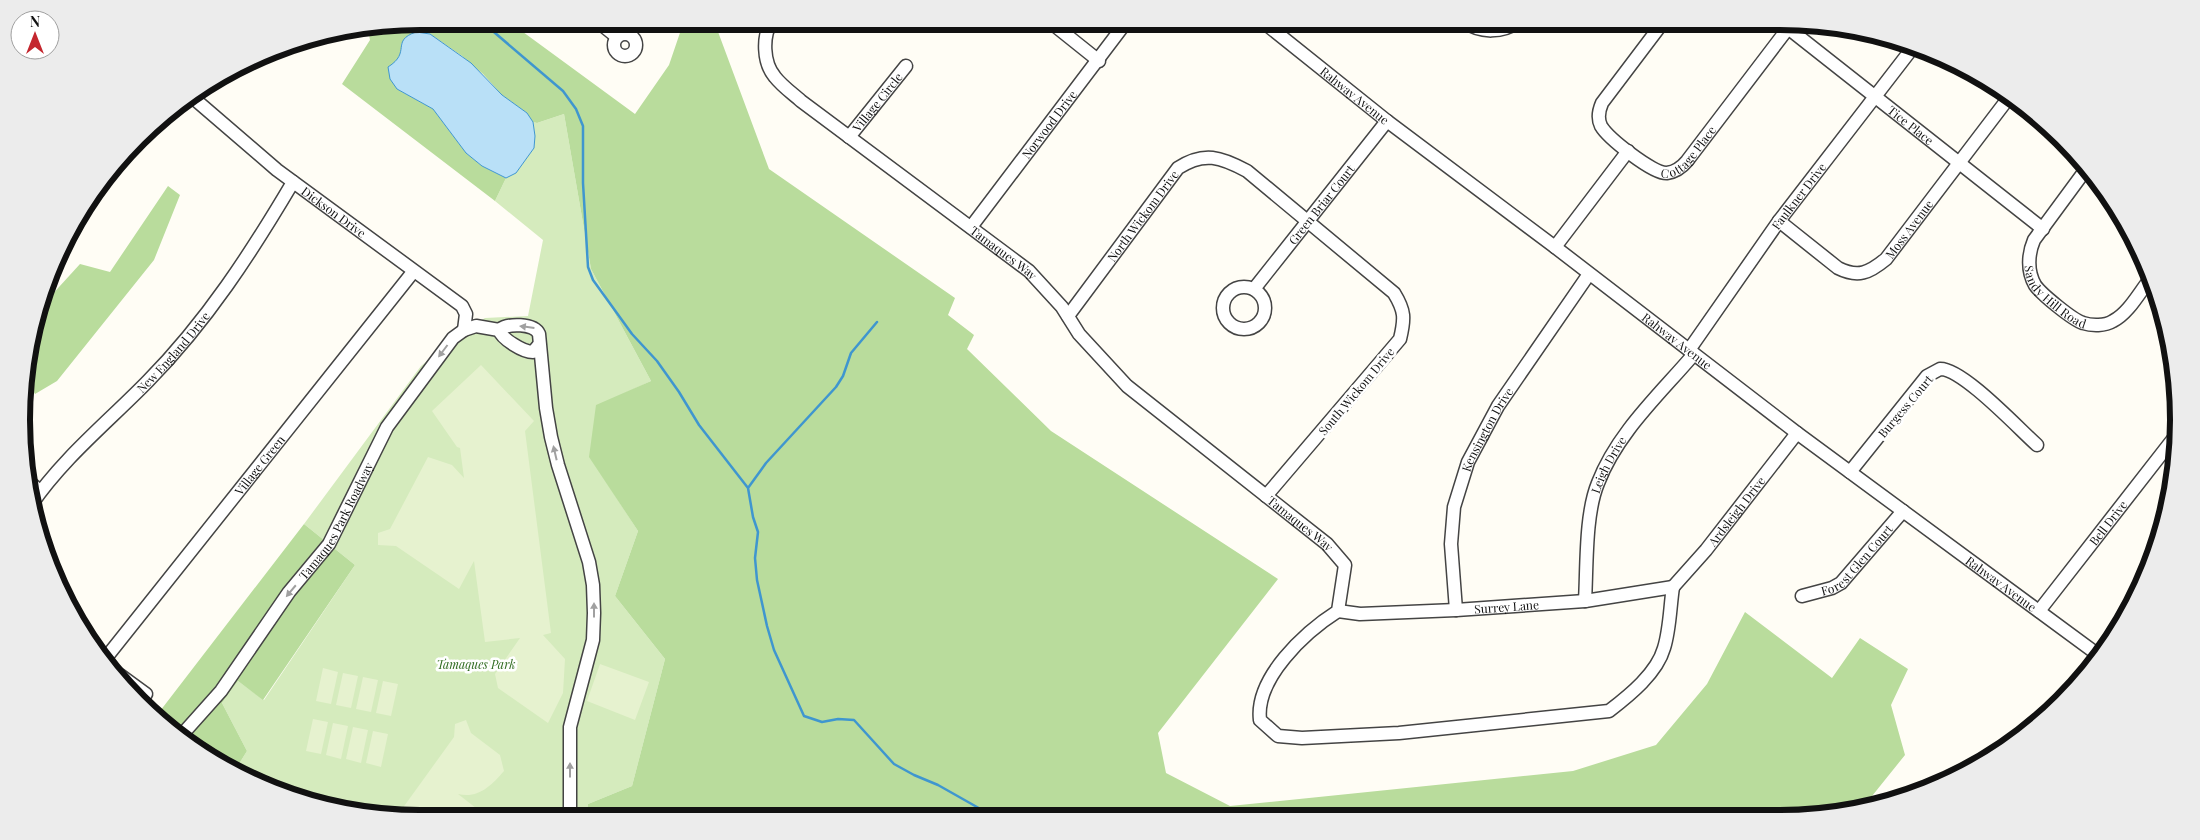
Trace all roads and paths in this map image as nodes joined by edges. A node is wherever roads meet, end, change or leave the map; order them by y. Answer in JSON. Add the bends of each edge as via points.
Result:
{"nodes":[{"id":1,"x":608,"y":30,"type":"edge"},
{"id":2,"x":768,"y":30,"type":"edge"},
{"id":3,"x":1060,"y":30,"type":"edge"},
{"id":4,"x":1121,"y":30,"type":"edge"},
{"id":5,"x":1283,"y":30,"type":"edge"},
{"id":6,"x":1482,"y":30,"type":"edge"},
{"id":7,"x":1501,"y":30,"type":"edge"},
{"id":8,"x":1657,"y":30,"type":"edge"},
{"id":9,"x":1782,"y":30,"type":"edge"},
{"id":10,"x":1794,"y":31,"type":"edge"},
{"id":11,"x":617,"y":37,"type":"dead end"},
{"id":12,"x":1909,"y":52,"type":"edge"},
{"id":13,"x":1099,"y":61,"type":"junction"},
{"id":14,"x":906,"y":66,"type":"dead end"},
{"id":15,"x":1874,"y":97,"type":"junction"},
{"id":16,"x":197,"y":101,"type":"edge"},
{"id":17,"x":2005,"y":102,"type":"edge"},
{"id":18,"x":1387,"y":121,"type":"junction"},
{"id":19,"x":849,"y":137,"type":"junction"},
{"id":20,"x":1628,"y":150,"type":"junction"},
{"id":21,"x":1959,"y":163,"type":"junction"},
{"id":22,"x":2083,"y":175,"type":"edge"},
{"id":23,"x":293,"y":182,"type":"junction"},
{"id":24,"x":1779,"y":221,"type":"junction"},
{"id":25,"x":1309,"y":222,"type":"junction"},
{"id":26,"x":971,"y":228,"type":"junction"},
{"id":27,"x":2043,"y":229,"type":"junction"},
{"id":28,"x":1555,"y":247,"type":"junction"},
{"id":29,"x":413,"y":272,"type":"junction"},
{"id":30,"x":1589,"y":274,"type":"junction"},
{"id":31,"x":2145,"y":285,"type":"edge"},
{"id":32,"x":1254,"y":289,"type":"dead end"},
{"id":33,"x":1068,"y":316,"type":"junction"},
{"id":34,"x":464,"y":330,"type":"junction"},
{"id":35,"x":499,"y":330,"type":"junction"},
{"id":36,"x":539,"y":346,"type":"junction"},
{"id":37,"x":1692,"y":352,"type":"junction"},
{"id":38,"x":1797,"y":433,"type":"junction"},
{"id":39,"x":2037,"y":444,"type":"dead end"},
{"id":40,"x":2169,"y":446,"type":"edge"},
{"id":41,"x":1850,"y":472,"type":"junction"},
{"id":42,"x":36,"y":487,"type":"edge"},
{"id":43,"x":40,"y":491,"type":"junction"},
{"id":44,"x":37,"y":496,"type":"edge"},
{"id":45,"x":1266,"y":496,"type":"junction"},
{"id":46,"x":1903,"y":511,"type":"junction"},
{"id":47,"x":1672,"y":587,"type":"junction"},
{"id":48,"x":1802,"y":596,"type":"dead end"},
{"id":49,"x":1585,"y":601,"type":"junction"},
{"id":50,"x":1456,"y":610,"type":"junction"},
{"id":51,"x":1338,"y":611,"type":"junction"},
{"id":52,"x":2040,"y":611,"type":"junction"},
{"id":53,"x":2093,"y":651,"type":"edge"},
{"id":54,"x":109,"y":654,"type":"edge"},
{"id":55,"x":136,"y":687,"type":"edge"},
{"id":56,"x":146,"y":694,"type":"dead end"},
{"id":57,"x":185,"y":731,"type":"edge"},
{"id":58,"x":570,"y":810,"type":"edge"}],
"edges":[{"from":1,"to":11,"type":"street"},
{"from":2,"to":19,"type":"street","name":"Tamaques Way","via":[[765,38],[766,57],[773,76]]},
{"from":3,"to":13,"type":"street"},
{"from":4,"to":13,"type":"street","name":"Norwood Drive"},
{"from":5,"to":18,"type":"street","name":"Rahway Avenue"},
{"from":6,"to":7,"type":"street"},
{"from":8,"to":20,"type":"street","name":"Cottage Place","via":[[1599,110],[1600,124]]},
{"from":9,"to":20,"type":"street","name":"Cottage Place","via":[[1680,168],[1668,173],[1655,170]]},
{"from":10,"to":15,"type":"street","name":"Tice Place"},
{"from":12,"to":15,"type":"street","name":"Faulkner Drive"},
{"from":13,"to":26,"type":"street","name":"Norwood Drive"},
{"from":14,"to":19,"type":"street","name":"Village Circle"},
{"from":15,"to":21,"type":"street","name":"Tice Place"},
{"from":15,"to":24,"type":"street","name":"Faulkner Drive"},
{"from":16,"to":23,"type":"street","name":"Dickson Drive"},
{"from":17,"to":21,"type":"street","name":"Moss Avenue"},
{"from":18,"to":25,"type":"street","name":"Green Briar Court"},
{"from":18,"to":28,"type":"street","name":"Rahway Avenue"},
{"from":19,"to":26,"type":"street","name":"Tamaques Way"},
{"from":20,"to":28,"type":"street"},
{"from":21,"to":24,"type":"street","name":"Moss Avenue","via":[[1886,259],[1862,274],[1838,268]]},
{"from":21,"to":27,"type":"street","name":"Tice Place"},
{"from":22,"to":27,"type":"street","name":"Sandy Hill Road"},
{"from":23,"to":29,"type":"street","name":"Dickson Drive"},
{"from":23,"to":43,"type":"street","name":"New England Drive","via":[[230,284],[184,342]]},
{"from":24,"to":37,"type":"street","name":"Faulkner Drive"},
{"from":25,"to":32,"type":"street","name":"Green Briar Court"},
{"from":25,"to":33,"type":"street","name":"North Wickom Drive","via":[[1247,170],[1228,160],[1192,159],[1178,168]]},
{"from":25,"to":45,"type":"street","name":"South Wickom Drive","via":[[1394,293],[1403,307],[1404,322],[1400,339]]},
{"from":26,"to":33,"type":"street","name":"Tamaques Way","via":[[1029,271]]},
{"from":27,"to":31,"type":"street","name":"Sandy Hill Road","via":[[2030,249],[2030,270],[2035,285],[2081,322],[2098,325],[2113,322]]},
{"from":28,"to":30,"type":"street","name":"Rahway Avenue"},
{"from":29,"to":34,"type":"street","name":"Dickson Drive","via":[[462,306],[466,314]]},
{"from":29,"to":54,"type":"street","name":"Village Green"},
{"from":30,"to":37,"type":"street","name":"Rahway Avenue"},
{"from":30,"to":50,"type":"street","name":"Kensington Drive","via":[[1498,406],[1468,462],[1453,516],[1451,544]]},
{"from":33,"to":45,"type":"street","name":"Tamaques Way","via":[[1079,334],[1127,386]]},
{"from":34,"to":35,"type":"street","via":[[483,326]]},
{"from":34,"to":57,"type":"street","name":"Tamaques Park Roadway","one_way":true,"via":[[453,338],[387,427],[329,544],[289,592],[220,691]]},
{"from":35,"to":36,"type":"street","via":[[502,336],[527,352],[533,352]]},
{"from":36,"to":35,"type":"street","one_way":true,"via":[[539,334],[534,327],[506,326]]},
{"from":58,"to":36,"type":"street","one_way":true,"via":[[570,727],[592,640],[593,584],[553,445]]},
{"from":37,"to":38,"type":"street","name":"Rahway Avenue"},
{"from":37,"to":49,"type":"street","name":"Leigh Drive","via":[[1616,446],[1597,484],[1588,529]]},
{"from":38,"to":41,"type":"street","name":"Rahway Avenue"},
{"from":38,"to":47,"type":"street","name":"Ardsleigh Drive","via":[[1706,550]]},
{"from":39,"to":41,"type":"street","name":"Burgess Court","via":[[1968,383],[1953,372],[1940,369],[1928,376]]},
{"from":40,"to":52,"type":"street","name":"Bell Drive"},
{"from":41,"to":46,"type":"street","name":"Rahway Avenue"},
{"from":42,"to":43,"type":"street"},
{"from":43,"to":44,"type":"street","name":"New England Drive"},
{"from":45,"to":51,"type":"street","name":"Tamaques Way","via":[[1327,544],[1345,565]]},
{"from":46,"to":48,"type":"street","name":"Forest Glen Court","via":[[1841,583]]},
{"from":46,"to":52,"type":"street","name":"Rahway Avenue"},
{"from":47,"to":49,"type":"street","name":"Surrey Lane"},
{"from":47,"to":51,"type":"street","via":[[1665,647],[1659,662],[1625,699],[1609,711],[1399,733],[1302,738],[1278,736],[1260,720],[1258,706],[1270,677],[1302,639]]},
{"from":49,"to":50,"type":"street","name":"Surrey Lane"},
{"from":50,"to":51,"type":"street","name":"Surrey Lane","via":[[1360,614]]},
{"from":52,"to":53,"type":"street","name":"Rahway Avenue"},
{"from":55,"to":56,"type":"street"}]}
